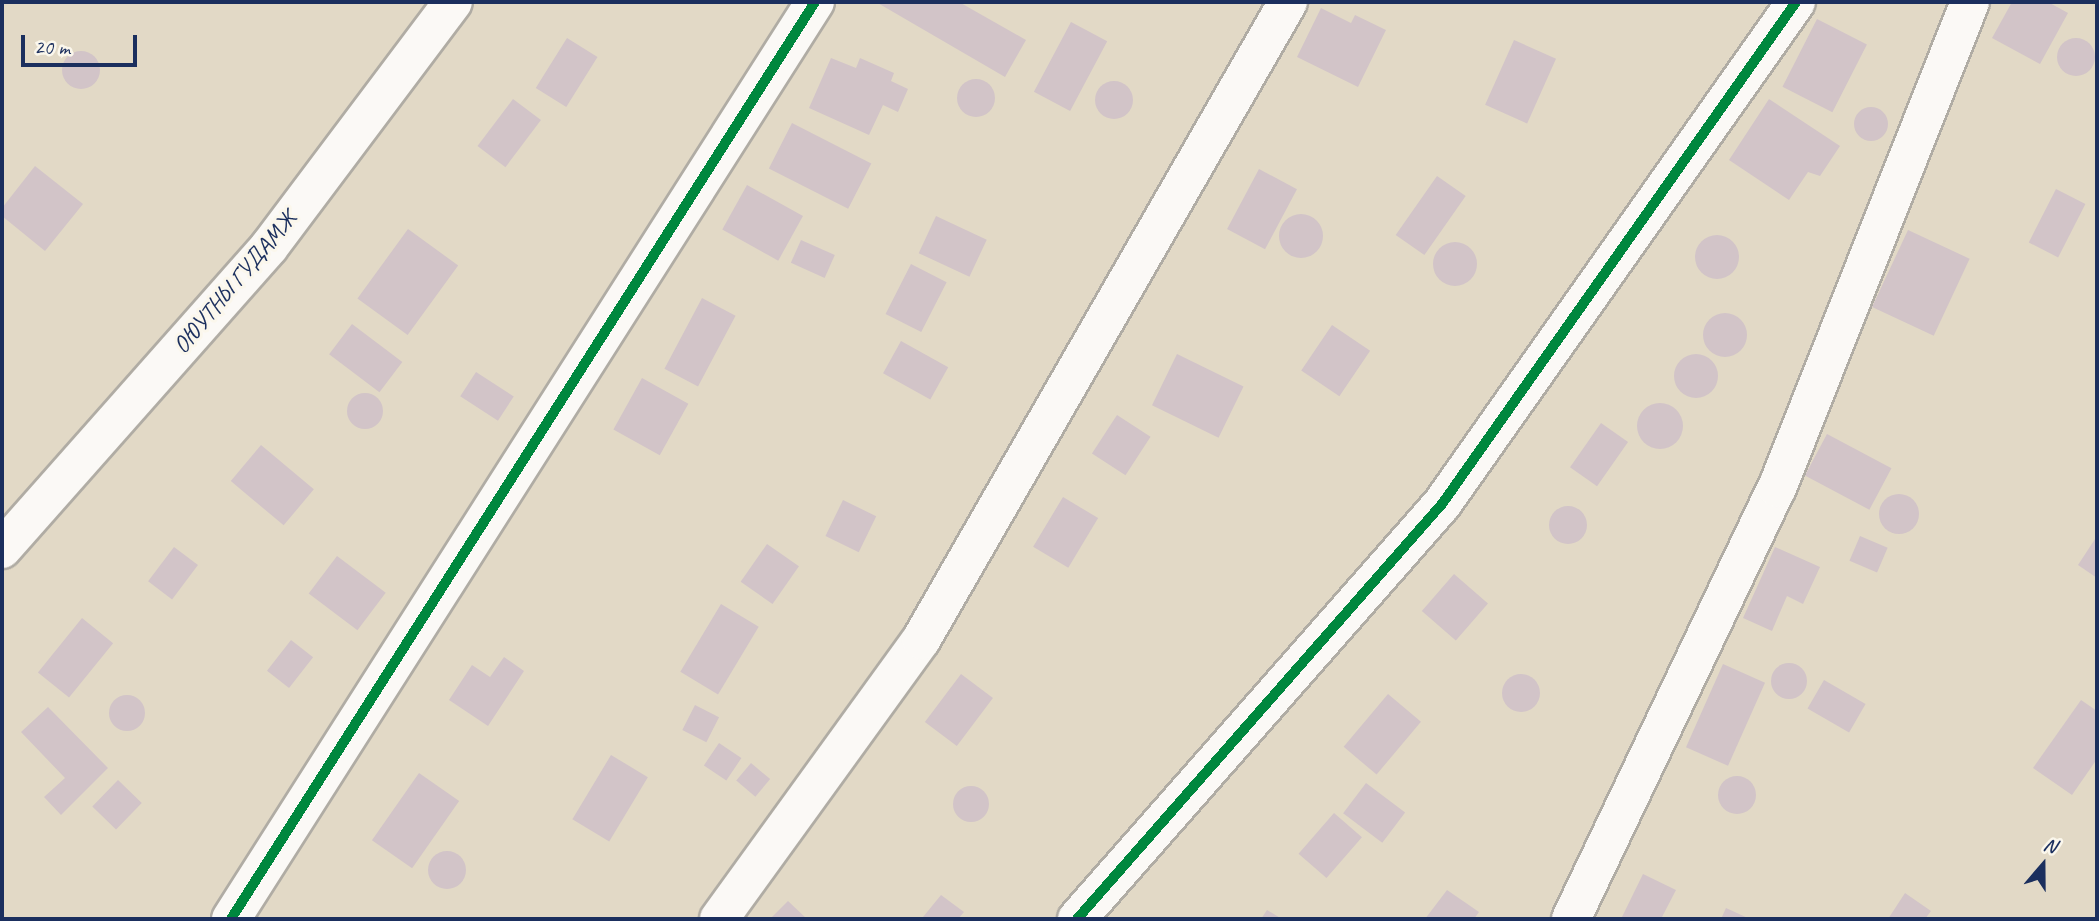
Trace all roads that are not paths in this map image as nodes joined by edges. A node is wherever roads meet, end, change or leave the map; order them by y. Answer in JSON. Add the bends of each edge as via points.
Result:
{"nodes":[{"id":1,"x":453,"y":2,"type":"edge"},
{"id":2,"x":815,"y":2,"type":"edge"},
{"id":3,"x":1288,"y":2,"type":"edge"},
{"id":4,"x":1796,"y":2,"type":"edge"},
{"id":5,"x":1970,"y":2,"type":"edge"},
{"id":6,"x":2,"y":549,"type":"edge"},
{"id":7,"x":231,"y":919,"type":"edge"},
{"id":8,"x":719,"y":919,"type":"edge"},
{"id":9,"x":1077,"y":919,"type":"edge"},
{"id":10,"x":1571,"y":919,"type":"edge"}],
"edges":[{"from":1,"to":6,"type":"street","name":"ОЮУТНЫ ГУДАМЖ","via":[[269,247]]},
{"from":2,"to":7,"type":"street"},
{"from":3,"to":8,"type":"street","via":[[921,640]]},
{"from":4,"to":9,"type":"street","via":[[1442,504]]},
{"from":5,"to":10,"type":"street","via":[[1777,488]]}]}
